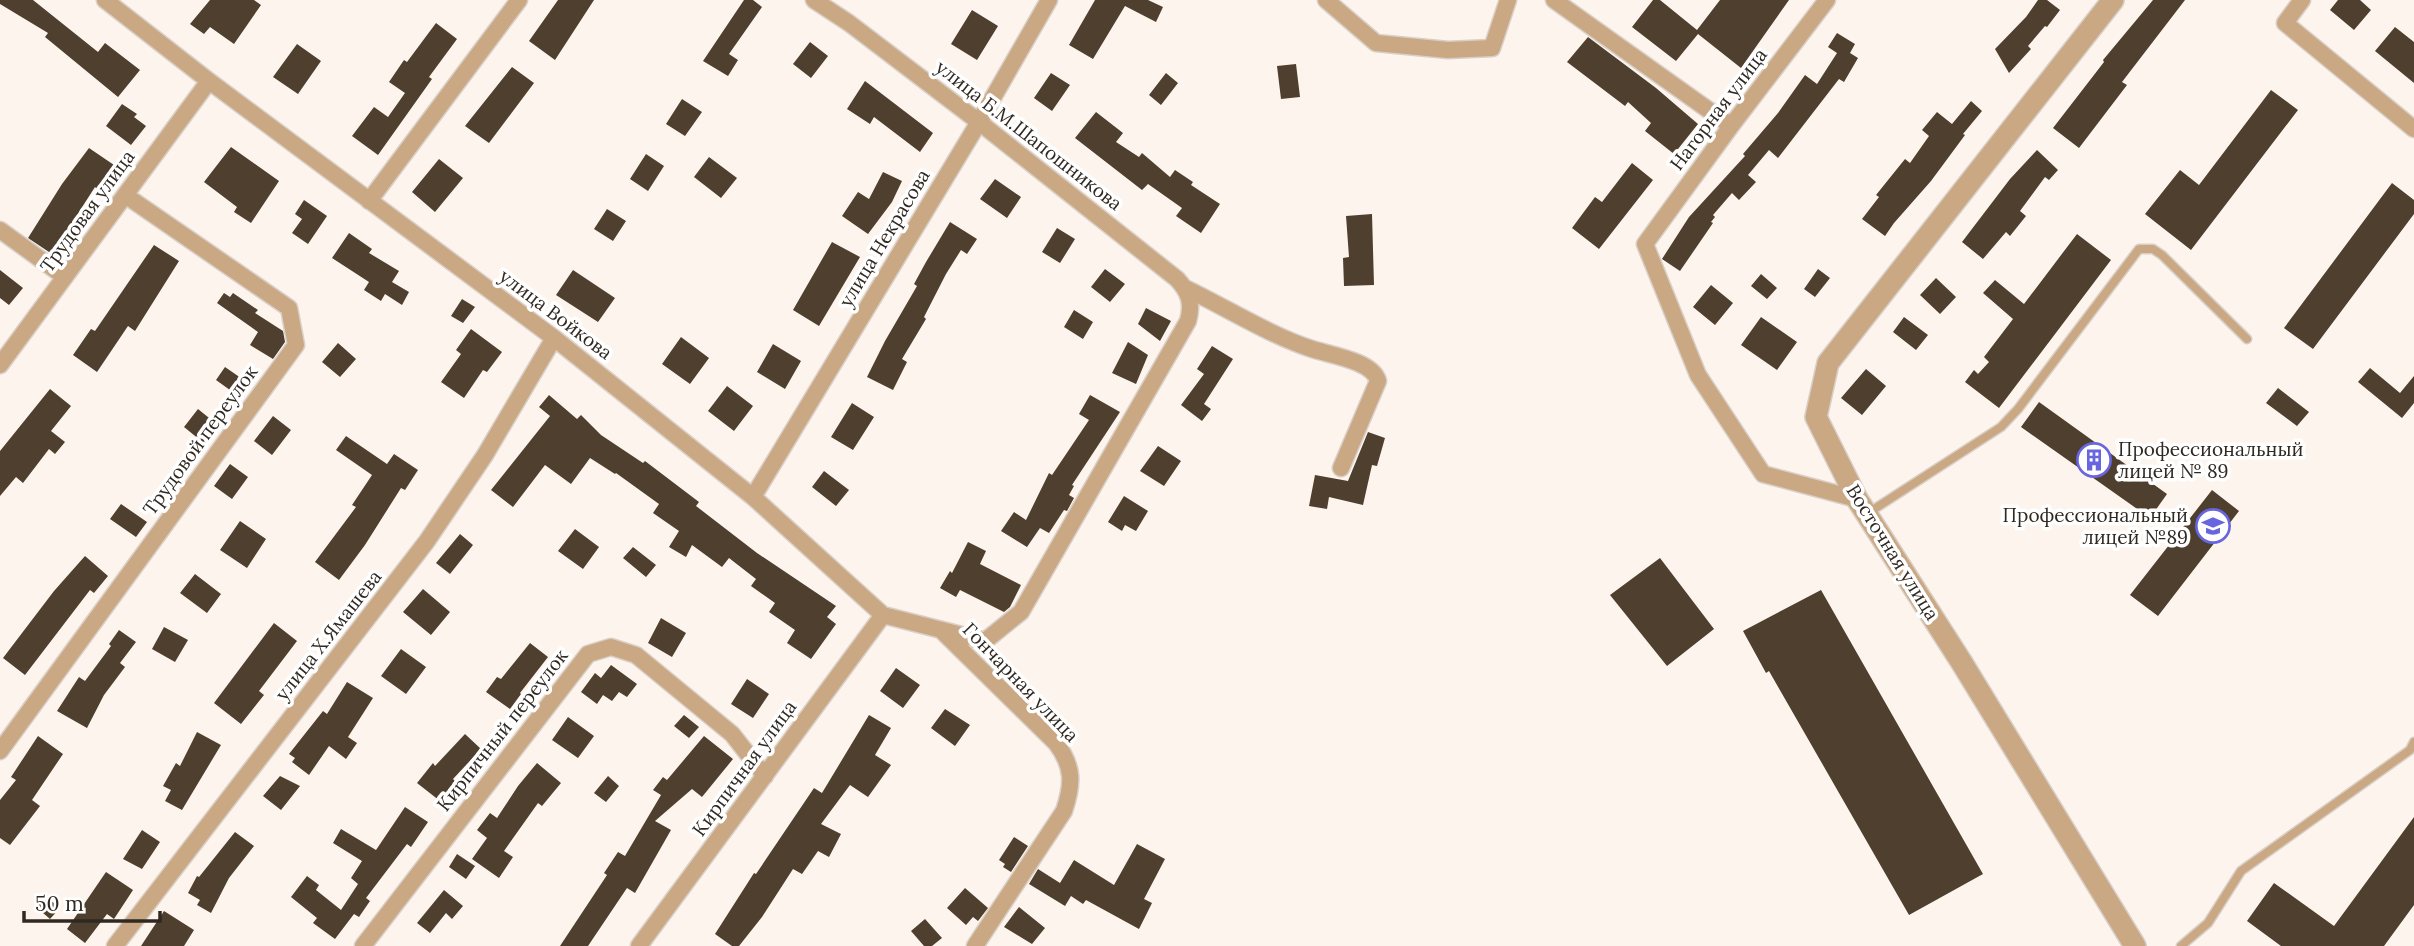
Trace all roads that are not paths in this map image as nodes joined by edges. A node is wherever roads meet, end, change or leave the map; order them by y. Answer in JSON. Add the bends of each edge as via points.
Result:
{"nodes":[{"id":1,"x":105,"y":0,"type":"edge"},
{"id":2,"x":519,"y":0,"type":"edge"},
{"id":3,"x":814,"y":0,"type":"edge"},
{"id":4,"x":1049,"y":0,"type":"edge"},
{"id":5,"x":1326,"y":0,"type":"edge"},
{"id":6,"x":1508,"y":0,"type":"edge"},
{"id":7,"x":1554,"y":0,"type":"edge"},
{"id":8,"x":1827,"y":0,"type":"edge"},
{"id":9,"x":2113,"y":0,"type":"edge"},
{"id":10,"x":2302,"y":0,"type":"edge"},
{"id":11,"x":209,"y":81,"type":"junction"},
{"id":12,"x":979,"y":122,"type":"junction"},
{"id":13,"x":1731,"y":126,"type":"junction"},
{"id":14,"x":2414,"y":129,"type":"edge"},
{"id":15,"x":125,"y":195,"type":"junction"},
{"id":16,"x":369,"y":201,"type":"junction"},
{"id":17,"x":0,"y":230,"type":"edge"},
{"id":18,"x":65,"y":277,"type":"junction"},
{"id":19,"x":1185,"y":288,"type":"junction"},
{"id":20,"x":554,"y":338,"type":"junction"},
{"id":21,"x":2246,"y":339,"type":"dead end"},
{"id":22,"x":0,"y":365,"type":"edge"},
{"id":23,"x":1341,"y":468,"type":"dead end"},
{"id":24,"x":753,"y":497,"type":"junction"},
{"id":25,"x":1861,"y":507,"type":"junction"},
{"id":26,"x":883,"y":615,"type":"junction"},
{"id":27,"x":942,"y":630,"type":"junction"},
{"id":28,"x":2414,"y":743,"type":"edge"},
{"id":29,"x":0,"y":751,"type":"edge"},
{"id":30,"x":765,"y":776,"type":"junction"},
{"id":31,"x":115,"y":946,"type":"edge"},
{"id":32,"x":363,"y":946,"type":"edge"},
{"id":33,"x":639,"y":946,"type":"edge"},
{"id":34,"x":975,"y":946,"type":"edge"},
{"id":35,"x":2135,"y":946,"type":"edge"},
{"id":36,"x":2180,"y":946,"type":"edge"}],
"edges":[{"from":1,"to":11,"type":"street","name":"улица Войкова"},
{"from":2,"to":16,"type":"street"},
{"from":3,"to":12,"type":"street","name":"улица Б.М.Шапошникова"},
{"from":4,"to":12,"type":"street","name":"улица Некрасова"},
{"from":5,"to":6,"type":"street","via":[[1376,43],[1448,50],[1492,48]]},
{"from":7,"to":13,"type":"street"},
{"from":8,"to":13,"type":"street","name":"Нагорная улица"},
{"from":9,"to":25,"type":"street","name":"Восточная улица","via":[[1828,363],[1816,417]]},
{"from":10,"to":14,"type":"street","via":[[2285,23]]},
{"from":11,"to":15,"type":"street","name":"Трудовая улица"},
{"from":11,"to":16,"type":"street","name":"улица Войкова"},
{"from":12,"to":19,"type":"street","name":"улица Б.М.Шапошникова"},
{"from":12,"to":24,"type":"street","name":"улица Некрасова"},
{"from":13,"to":25,"type":"street","name":"Нагорная улица","via":[[1645,244],[1698,375],[1763,474]]},
{"from":15,"to":18,"type":"street","name":"Трудовая улица"},
{"from":15,"to":29,"type":"street","name":"Трудовой переулок","via":[[289,308],[296,345]]},
{"from":16,"to":20,"type":"street","name":"улица Войкова"},
{"from":17,"to":18,"type":"street"},
{"from":18,"to":22,"type":"street","name":"Трудовая улица"},
{"from":19,"to":23,"type":"street","name":"улица Б.М.Шапошникова","via":[[1308,348],[1365,365],[1377,376]]},
{"from":19,"to":27,"type":"street","name":"улица Войкова","via":[[1190,299],[1188,321],[1021,612],[985,641]]},
{"from":20,"to":24,"type":"street","name":"улица Войкова"},
{"from":20,"to":31,"type":"street","name":"улица Х.Ямашева","via":[[485,455],[427,541]]},
{"from":21,"to":25,"type":"lane","via":[[2162,255],[2139,248],[2001,427]]},
{"from":24,"to":26,"type":"street","name":"улица Войкова"},
{"from":25,"to":35,"type":"street","name":"Восточная улица"},
{"from":26,"to":27,"type":"street","name":"улица Войкова"},
{"from":26,"to":30,"type":"street","name":"Кирпичная улица"},
{"from":27,"to":34,"type":"street","name":"Гончарная улица","via":[[1056,744],[1067,758],[1071,778],[1064,811]]},
{"from":28,"to":36,"type":"lane","via":[[2241,871],[2208,923]]},
{"from":30,"to":32,"type":"street","name":"Кирпичный переулок","via":[[732,734],[636,655],[611,647],[588,654]]},
{"from":30,"to":33,"type":"street","name":"Кирпичная улица"}]}
